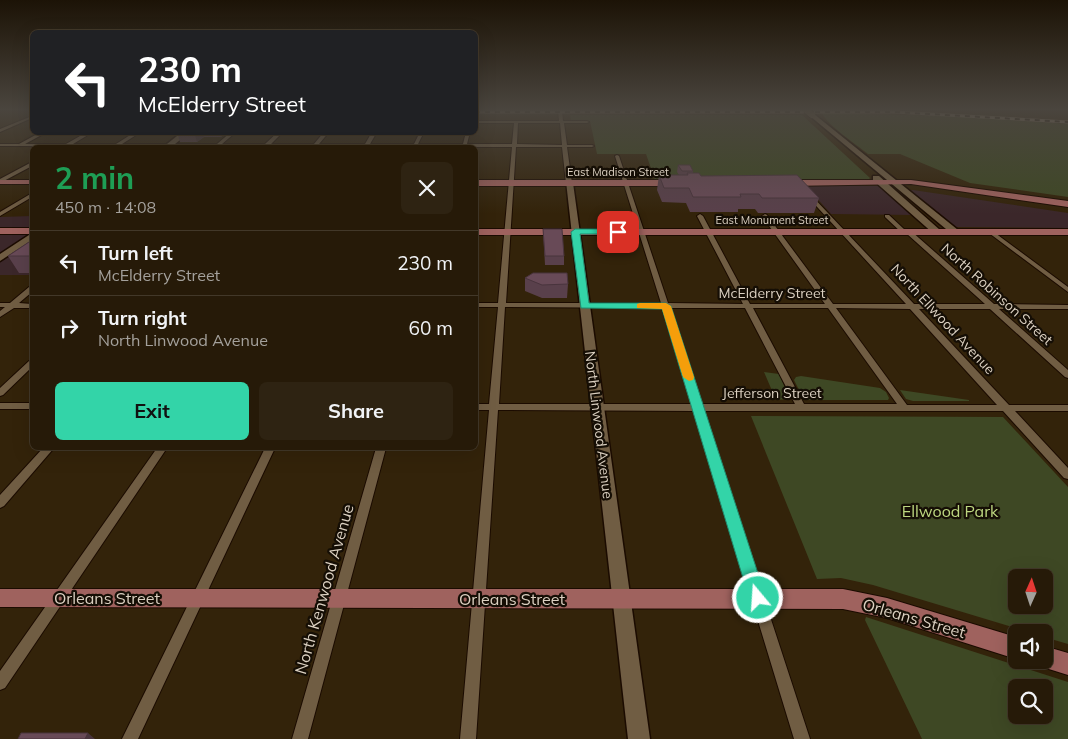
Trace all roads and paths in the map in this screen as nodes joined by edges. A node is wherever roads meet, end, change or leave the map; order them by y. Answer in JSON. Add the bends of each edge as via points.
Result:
{"nodes":[{"id":1,"x":841,"y":144,"type":"edge"},
{"id":2,"x":847,"y":144,"type":"edge"},
{"id":3,"x":0,"y":145,"type":"edge"},
{"id":4,"x":18,"y":145,"type":"joint"},
{"id":5,"x":30,"y":145,"type":"edge"},
{"id":6,"x":514,"y":146,"type":"junction"},
{"id":7,"x":564,"y":146,"type":"junction"},
{"id":8,"x":592,"y":146,"type":"dead end"},
{"id":9,"x":478,"y":147,"type":"edge"},
{"id":10,"x":617,"y":156,"type":"dead end"},
{"id":11,"x":30,"y":165,"type":"edge"},
{"id":12,"x":0,"y":182,"type":"edge"},
{"id":13,"x":30,"y":182,"type":"edge"},
{"id":14,"x":478,"y":183,"type":"edge"},
{"id":15,"x":511,"y":183,"type":"junction"},
{"id":16,"x":569,"y":183,"type":"junction"},
{"id":17,"x":625,"y":183,"type":"junction"},
{"id":18,"x":691,"y":183,"type":"edge"},
{"id":19,"x":778,"y":183,"type":"edge"},
{"id":20,"x":798,"y":183,"type":"junction"},
{"id":21,"x":882,"y":183,"type":"junction"},
{"id":22,"x":895,"y":183,"type":"junction"},
{"id":23,"x":30,"y":196,"type":"edge"},
{"id":24,"x":1068,"y":204,"type":"edge"},
{"id":25,"x":1068,"y":210,"type":"edge"},
{"id":26,"x":0,"y":214,"type":"edge"},
{"id":27,"x":700,"y":216,"type":"dead end"},
{"id":28,"x":765,"y":216,"type":"dead end"},
{"id":29,"x":887,"y":216,"type":"dead end"},
{"id":30,"x":0,"y":231,"type":"edge"},
{"id":31,"x":30,"y":231,"type":"edge"},
{"id":32,"x":478,"y":232,"type":"edge"},
{"id":33,"x":507,"y":232,"type":"junction"},
{"id":34,"x":575,"y":232,"type":"junction"},
{"id":35,"x":640,"y":232,"type":"junction"},
{"id":36,"x":708,"y":232,"type":"junction"},
{"id":37,"x":777,"y":232,"type":"junction"},
{"id":38,"x":843,"y":232,"type":"junction"},
{"id":39,"x":906,"y":232,"type":"junction"},
{"id":40,"x":937,"y":232,"type":"junction"},
{"id":41,"x":955,"y":232,"type":"junction"},
{"id":42,"x":991,"y":232,"type":"junction"},
{"id":43,"x":1065,"y":234,"type":"edge"},
{"id":44,"x":30,"y":237,"type":"edge"},
{"id":45,"x":0,"y":258,"type":"edge"},
{"id":46,"x":1068,"y":290,"type":"edge"},
{"id":47,"x":30,"y":292,"type":"edge"},
{"id":48,"x":0,"y":305,"type":"edge"},
{"id":49,"x":478,"y":305,"type":"edge"},
{"id":50,"x":502,"y":305,"type":"junction"},
{"id":51,"x":12,"y":306,"type":"junction"},
{"id":52,"x":30,"y":306,"type":"edge"},
{"id":53,"x":584,"y":306,"type":"junction"},
{"id":54,"x":666,"y":306,"type":"junction"},
{"id":55,"x":748,"y":306,"type":"junction"},
{"id":56,"x":830,"y":306,"type":"junction"},
{"id":57,"x":912,"y":306,"type":"junction"},
{"id":58,"x":992,"y":306,"type":"junction"},
{"id":59,"x":1068,"y":306,"type":"edge"},
{"id":60,"x":0,"y":315,"type":"edge"},
{"id":61,"x":30,"y":365,"type":"edge"},
{"id":62,"x":1068,"y":375,"type":"edge"},
{"id":63,"x":0,"y":393,"type":"edge"},
{"id":64,"x":0,"y":406,"type":"edge"},
{"id":65,"x":30,"y":406,"type":"edge"},
{"id":66,"x":478,"y":407,"type":"edge"},
{"id":67,"x":494,"y":407,"type":"junction"},
{"id":68,"x":597,"y":407,"type":"junction"},
{"id":69,"x":698,"y":407,"type":"junction"},
{"id":70,"x":801,"y":407,"type":"junction"},
{"id":71,"x":904,"y":407,"type":"junction"},
{"id":72,"x":1006,"y":408,"type":"junction"},
{"id":73,"x":1068,"y":408,"type":"edge"},
{"id":74,"x":47,"y":450,"type":"edge"},
{"id":75,"x":161,"y":450,"type":"edge"},
{"id":76,"x":269,"y":450,"type":"edge"},
{"id":77,"x":380,"y":450,"type":"edge"},
{"id":78,"x":1068,"y":474,"type":"edge"},
{"id":79,"x":0,"y":503,"type":"edge"},
{"id":80,"x":0,"y":598,"type":"edge"},
{"id":81,"x":57,"y":598,"type":"junction"},
{"id":82,"x":758,"y":598,"type":"junction"},
{"id":83,"x":197,"y":599,"type":"junction"},
{"id":84,"x":339,"y":599,"type":"junction"},
{"id":85,"x":479,"y":599,"type":"junction"},
{"id":86,"x":621,"y":599,"type":"junction"},
{"id":87,"x":1008,"y":646,"type":"edge"},
{"id":88,"x":1053,"y":660,"type":"edge"},
{"id":89,"x":1068,"y":664,"type":"edge"},
{"id":90,"x":0,"y":683,"type":"edge"},
{"id":91,"x":130,"y":739,"type":"edge"},
{"id":92,"x":300,"y":739,"type":"edge"},
{"id":93,"x":468,"y":739,"type":"edge"},
{"id":94,"x":639,"y":739,"type":"edge"},
{"id":95,"x":802,"y":739,"type":"edge"}],
"edges":[{"from":1,"to":21,"type":"main road"},
{"from":2,"to":22,"type":"main road"},
{"from":3,"to":4,"type":"street"},
{"from":4,"to":5,"type":"street"},
{"from":6,"to":7,"type":"street"},
{"from":6,"to":9,"type":"street"},
{"from":6,"to":15,"type":"street"},
{"from":7,"to":8,"type":"street"},
{"from":7,"to":16,"type":"street","name":"North Linwood Avenue"},
{"from":10,"to":17,"type":"street"},
{"from":11,"to":12,"type":"street"},
{"from":12,"to":13,"type":"main road"},
{"from":14,"to":15,"type":"main road","name":"East Madison Street"},
{"from":15,"to":16,"type":"main road","name":"East Madison Street"},
{"from":15,"to":33,"type":"street"},
{"from":16,"to":17,"type":"main road","name":"East Madison Street"},
{"from":16,"to":34,"type":"main road","name":"North Linwood Avenue"},
{"from":17,"to":18,"type":"main road","name":"East Madison Street"},
{"from":17,"to":35,"type":"street"},
{"from":19,"to":20,"type":"main road"},
{"from":20,"to":21,"type":"main road"},
{"from":20,"to":38,"type":"street","name":"North Ellwood Avenue"},
{"from":21,"to":22,"type":"main road"},
{"from":21,"to":40,"type":"main road"},
{"from":22,"to":24,"type":"main road","via":[[931,184]]},
{"from":22,"to":25,"type":"main road"},
{"from":22,"to":41,"type":"main road"},
{"from":23,"to":26,"type":"street"},
{"from":27,"to":36,"type":"street"},
{"from":28,"to":37,"type":"street"},
{"from":29,"to":39,"type":"street","name":"North Robinson Street"},
{"from":30,"to":31,"type":"main road"},
{"from":32,"to":33,"type":"main road","name":"East Monument Street"},
{"from":33,"to":34,"type":"main road","name":"East Monument Street"},
{"from":33,"to":50,"type":"street"},
{"from":34,"to":35,"type":"main road","name":"East Monument Street"},
{"from":34,"to":53,"type":"main road","name":"North Linwood Avenue"},
{"from":35,"to":36,"type":"main road","name":"East Monument Street"},
{"from":35,"to":54,"type":"street"},
{"from":36,"to":37,"type":"main road","name":"East Monument Street"},
{"from":36,"to":55,"type":"street"},
{"from":37,"to":38,"type":"main road","name":"East Monument Street"},
{"from":37,"to":56,"type":"street"},
{"from":38,"to":39,"type":"main road","name":"East Monument Street"},
{"from":38,"to":57,"type":"street","name":"North Ellwood Avenue"},
{"from":39,"to":40,"type":"main road","name":"East Monument Street"},
{"from":39,"to":58,"type":"street","name":"North Robinson Street"},
{"from":40,"to":41,"type":"main road","name":"East Monument Street"},
{"from":41,"to":42,"type":"main road","name":"East Monument Street"},
{"from":42,"to":43,"type":"main road","name":"East Monument Street"},
{"from":42,"to":46,"type":"street"},
{"from":44,"to":45,"type":"main road"},
{"from":47,"to":51,"type":"street"},
{"from":48,"to":51,"type":"street"},
{"from":49,"to":50,"type":"street","name":"McElderry Street"},
{"from":50,"to":53,"type":"street","name":"McElderry Street"},
{"from":50,"to":67,"type":"street"},
{"from":51,"to":52,"type":"street"},
{"from":51,"to":60,"type":"street"},
{"from":53,"to":54,"type":"street","name":"McElderry Street"},
{"from":53,"to":68,"type":"main road","name":"North Linwood Avenue"},
{"from":54,"to":55,"type":"street","name":"McElderry Street"},
{"from":54,"to":69,"type":"street"},
{"from":55,"to":56,"type":"street","name":"McElderry Street"},
{"from":55,"to":70,"type":"street"},
{"from":56,"to":57,"type":"street","name":"McElderry Street"},
{"from":56,"to":71,"type":"street"},
{"from":57,"to":58,"type":"street","name":"McElderry Street"},
{"from":57,"to":72,"type":"street","name":"North Ellwood Avenue"},
{"from":58,"to":59,"type":"street","name":"McElderry Street"},
{"from":58,"to":62,"type":"street","name":"North Robinson Street"},
{"from":61,"to":63,"type":"street"},
{"from":64,"to":65,"type":"street"},
{"from":66,"to":67,"type":"street","name":"Jefferson Street"},
{"from":67,"to":68,"type":"street","name":"Jefferson Street"},
{"from":67,"to":85,"type":"street"},
{"from":68,"to":69,"type":"street","name":"Jefferson Street"},
{"from":68,"to":86,"type":"main road","name":"North Linwood Avenue"},
{"from":69,"to":70,"type":"street","name":"Jefferson Street"},
{"from":69,"to":82,"type":"street"},
{"from":70,"to":71,"type":"street","name":"Jefferson Street"},
{"from":71,"to":72,"type":"street","name":"Jefferson Street"},
{"from":72,"to":73,"type":"street","name":"Jefferson Street"},
{"from":72,"to":78,"type":"street","name":"North Ellwood Avenue"},
{"from":74,"to":79,"type":"street"},
{"from":75,"to":81,"type":"street"},
{"from":76,"to":83,"type":"street"},
{"from":77,"to":84,"type":"street","name":"North Kenwood Avenue"},
{"from":80,"to":81,"type":"main road","name":"Orleans Street"},
{"from":81,"to":83,"type":"main road","name":"Orleans Street"},
{"from":81,"to":90,"type":"street"},
{"from":82,"to":86,"type":"main road","name":"Orleans Street"},
{"from":82,"to":87,"type":"main road","name":"Orleans Street","via":[[865,602]]},
{"from":82,"to":95,"type":"street"},
{"from":83,"to":84,"type":"main road","name":"Orleans Street"},
{"from":83,"to":91,"type":"street"},
{"from":84,"to":85,"type":"main road","name":"Orleans Street"},
{"from":84,"to":92,"type":"street","name":"North Kenwood Avenue"},
{"from":85,"to":86,"type":"main road","name":"Orleans Street"},
{"from":85,"to":93,"type":"street"},
{"from":86,"to":94,"type":"main road","name":"North Linwood Avenue"},
{"from":88,"to":89,"type":"main road"}]}
